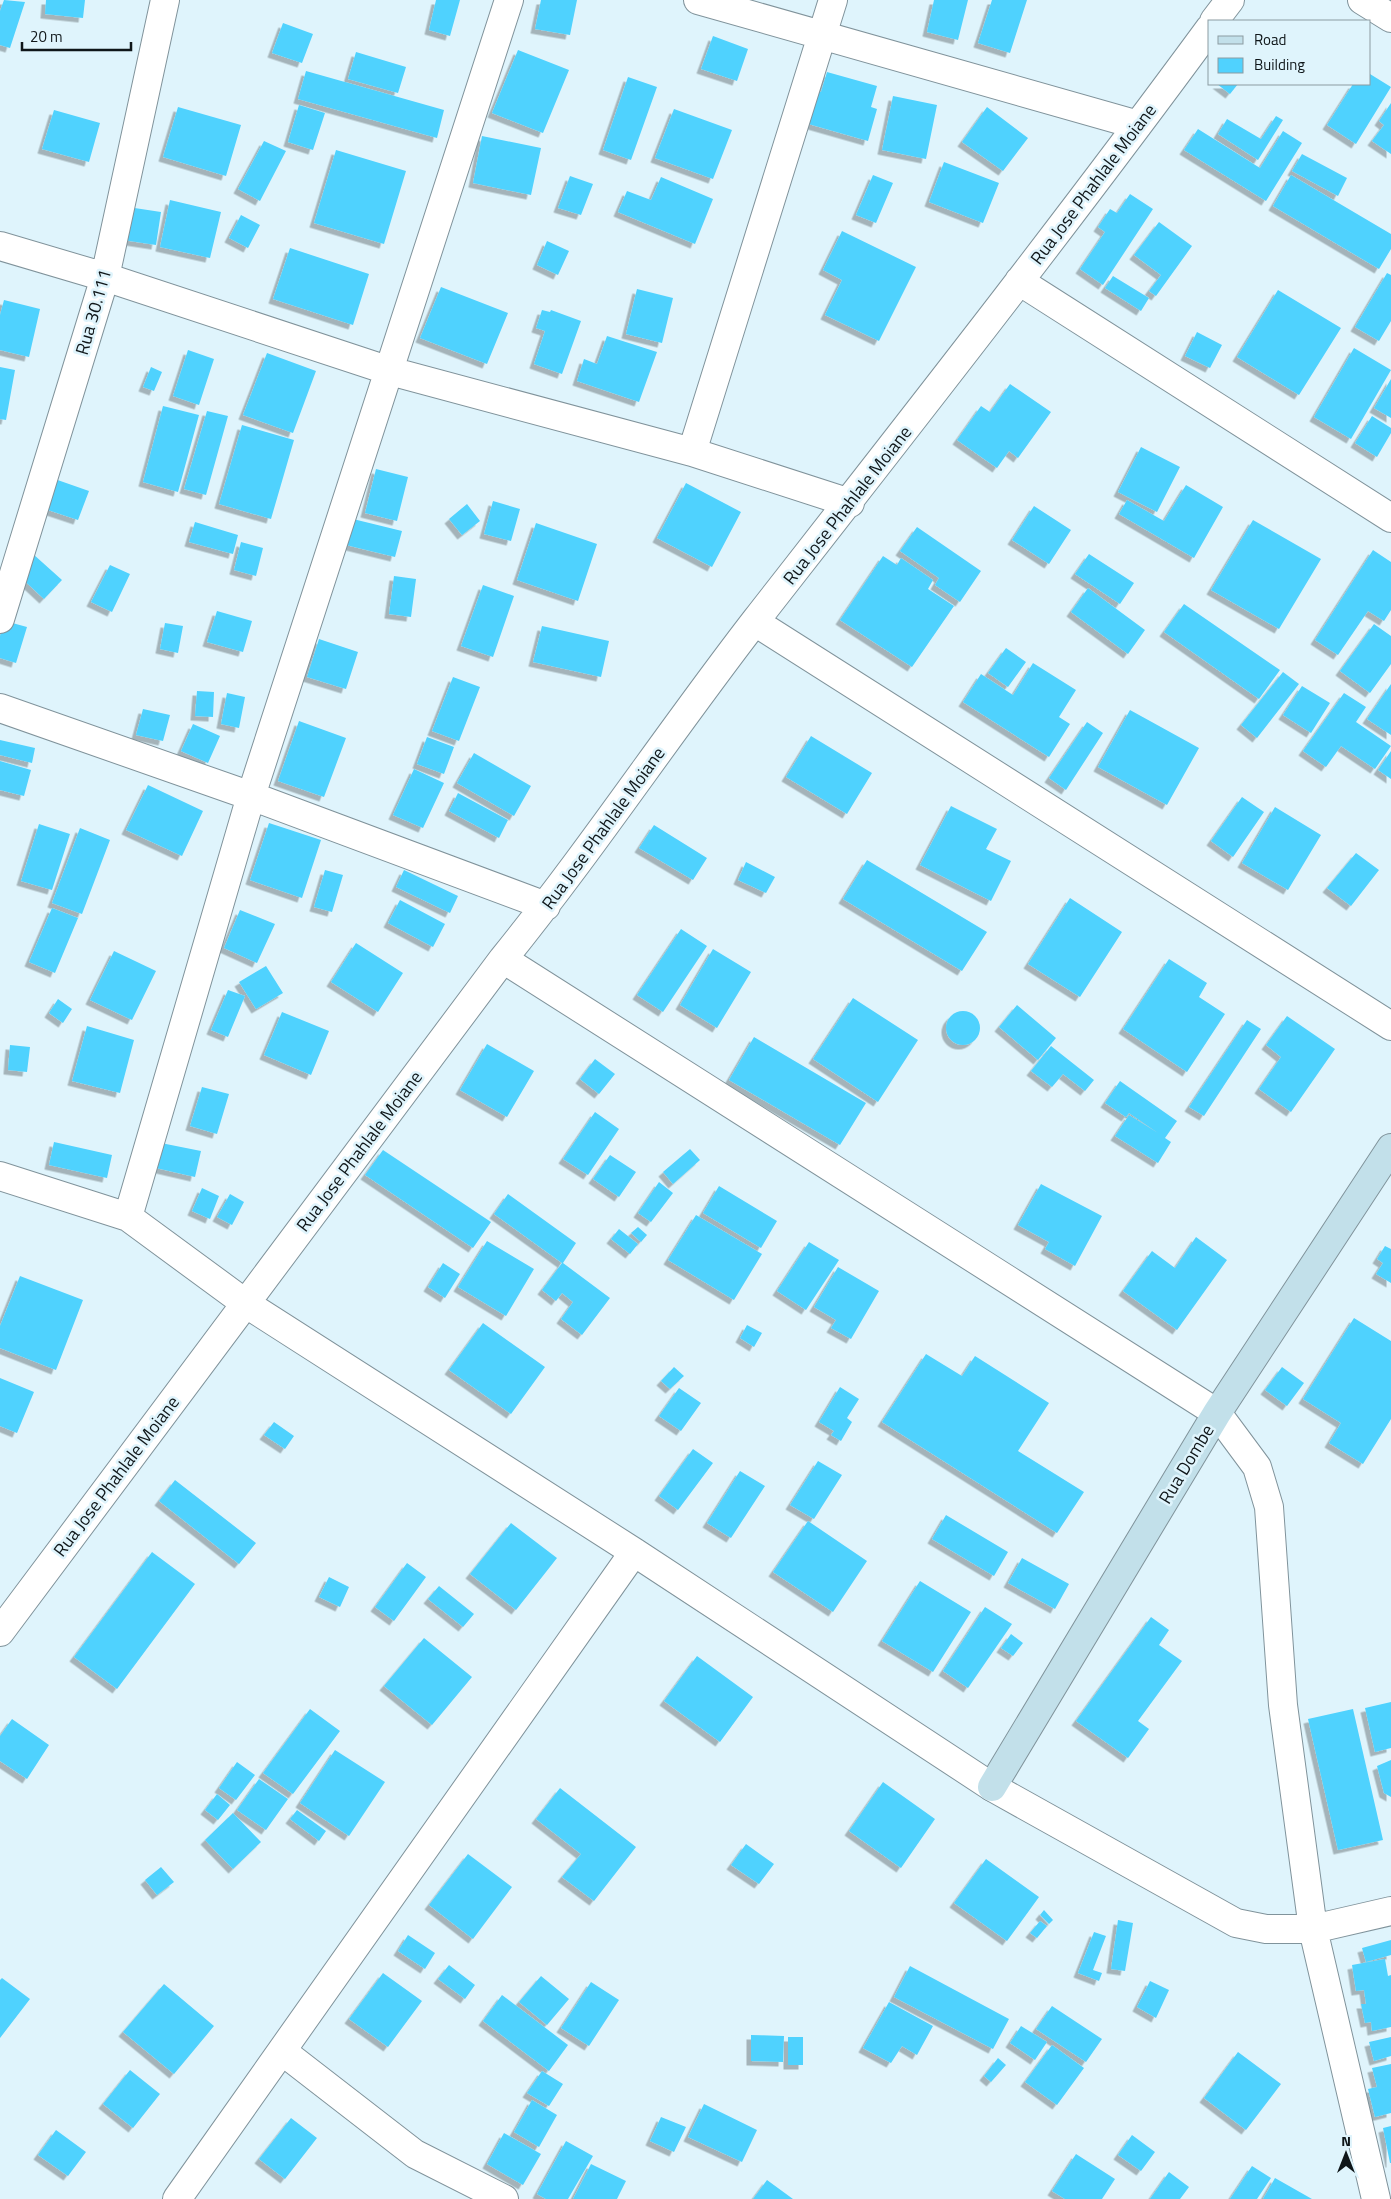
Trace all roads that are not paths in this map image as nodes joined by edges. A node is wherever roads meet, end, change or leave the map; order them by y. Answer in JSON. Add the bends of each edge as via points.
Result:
{"nodes":[{"id":1,"x":165,"y":0,"type":"edge"},
{"id":2,"x":509,"y":0,"type":"edge"},
{"id":3,"x":698,"y":0,"type":"edge"},
{"id":4,"x":833,"y":0,"type":"edge"},
{"id":5,"x":1230,"y":0,"type":"edge"},
{"id":6,"x":1362,"y":0,"type":"edge"},
{"id":7,"x":1391,"y":18,"type":"edge"},
{"id":8,"x":1215,"y":20,"type":"edge"},
{"id":9,"x":1208,"y":31,"type":"edge"},
{"id":10,"x":822,"y":35,"type":"junction"},
{"id":11,"x":1138,"y":125,"type":"junction"},
{"id":12,"x":0,"y":246,"type":"edge"},
{"id":13,"x":105,"y":277,"type":"junction"},
{"id":14,"x":1019,"y":281,"type":"junction"},
{"id":15,"x":390,"y":371,"type":"junction"},
{"id":16,"x":692,"y":452,"type":"junction"},
{"id":17,"x":850,"y":503,"type":"junction"},
{"id":18,"x":1391,"y":518,"type":"edge"},
{"id":19,"x":0,"y":619,"type":"edge"},
{"id":20,"x":755,"y":622,"type":"junction"},
{"id":21,"x":0,"y":708,"type":"edge"},
{"id":22,"x":250,"y":796,"type":"junction"},
{"id":23,"x":546,"y":906,"type":"junction"},
{"id":24,"x":503,"y":959,"type":"junction"},
{"id":25,"x":1391,"y":1026,"type":"edge"},
{"id":26,"x":1391,"y":1148,"type":"edge"},
{"id":27,"x":0,"y":1176,"type":"edge"},
{"id":28,"x":128,"y":1217,"type":"junction"},
{"id":29,"x":245,"y":1303,"type":"junction"},
{"id":30,"x":1217,"y":1412,"type":"junction"},
{"id":31,"x":634,"y":1552,"type":"junction"},
{"id":32,"x":0,"y":1632,"type":"edge"},
{"id":33,"x":992,"y":1787,"type":"junction"},
{"id":34,"x":1391,"y":1911,"type":"edge"},
{"id":35,"x":1313,"y":1929,"type":"junction"},
{"id":36,"x":282,"y":2051,"type":"junction"},
{"id":37,"x":176,"y":2199,"type":"edge"},
{"id":38,"x":504,"y":2199,"type":"edge"},
{"id":39,"x":1376,"y":2199,"type":"edge"}],
"edges":[{"from":1,"to":13,"type":"street","name":"Rua 30.111"},
{"from":2,"to":15,"type":"street"},
{"from":3,"to":10,"type":"street"},
{"from":4,"to":10,"type":"street"},
{"from":5,"to":8,"type":"street"},
{"from":6,"to":7,"type":"street"},
{"from":9,"to":11,"type":"street","name":"Rua Jose Phahlale Moiane"},
{"from":10,"to":11,"type":"street"},
{"from":10,"to":16,"type":"street"},
{"from":11,"to":14,"type":"street","name":"Rua Jose Phahlale Moiane"},
{"from":12,"to":13,"type":"street"},
{"from":13,"to":15,"type":"street"},
{"from":13,"to":19,"type":"street","name":"Rua 30.111"},
{"from":14,"to":17,"type":"street","name":"Rua Jose Phahlale Moiane"},
{"from":14,"to":18,"type":"street"},
{"from":15,"to":16,"type":"street"},
{"from":15,"to":22,"type":"street"},
{"from":16,"to":17,"type":"street"},
{"from":17,"to":20,"type":"street","name":"Rua Jose Phahlale Moiane"},
{"from":20,"to":23,"type":"street","name":"Rua Jose Phahlale Moiane"},
{"from":20,"to":25,"type":"street"},
{"from":21,"to":22,"type":"street"},
{"from":22,"to":23,"type":"street"},
{"from":22,"to":28,"type":"street"},
{"from":23,"to":24,"type":"street","name":"Rua Jose Phahlale Moiane"},
{"from":24,"to":29,"type":"street","name":"Rua Jose Phahlale Moiane"},
{"from":24,"to":30,"type":"street"},
{"from":26,"to":30,"type":"street","name":"Rua Dombe"},
{"from":27,"to":28,"type":"street"},
{"from":28,"to":29,"type":"street"},
{"from":29,"to":31,"type":"street"},
{"from":29,"to":32,"type":"street","name":"Rua Jose Phahlale Moiane"},
{"from":30,"to":33,"type":"street","name":"Rua Dombe"},
{"from":30,"to":35,"type":"street","via":[[1257,1467],[1269,1507],[1283,1705]]},
{"from":31,"to":33,"type":"street"},
{"from":31,"to":36,"type":"street"},
{"from":33,"to":35,"type":"street","via":[[1236,1922],[1266,1929]]},
{"from":34,"to":35,"type":"street"},
{"from":35,"to":39,"type":"street"},
{"from":36,"to":37,"type":"street"},
{"from":36,"to":38,"type":"street","via":[[415,2154]]}]}
